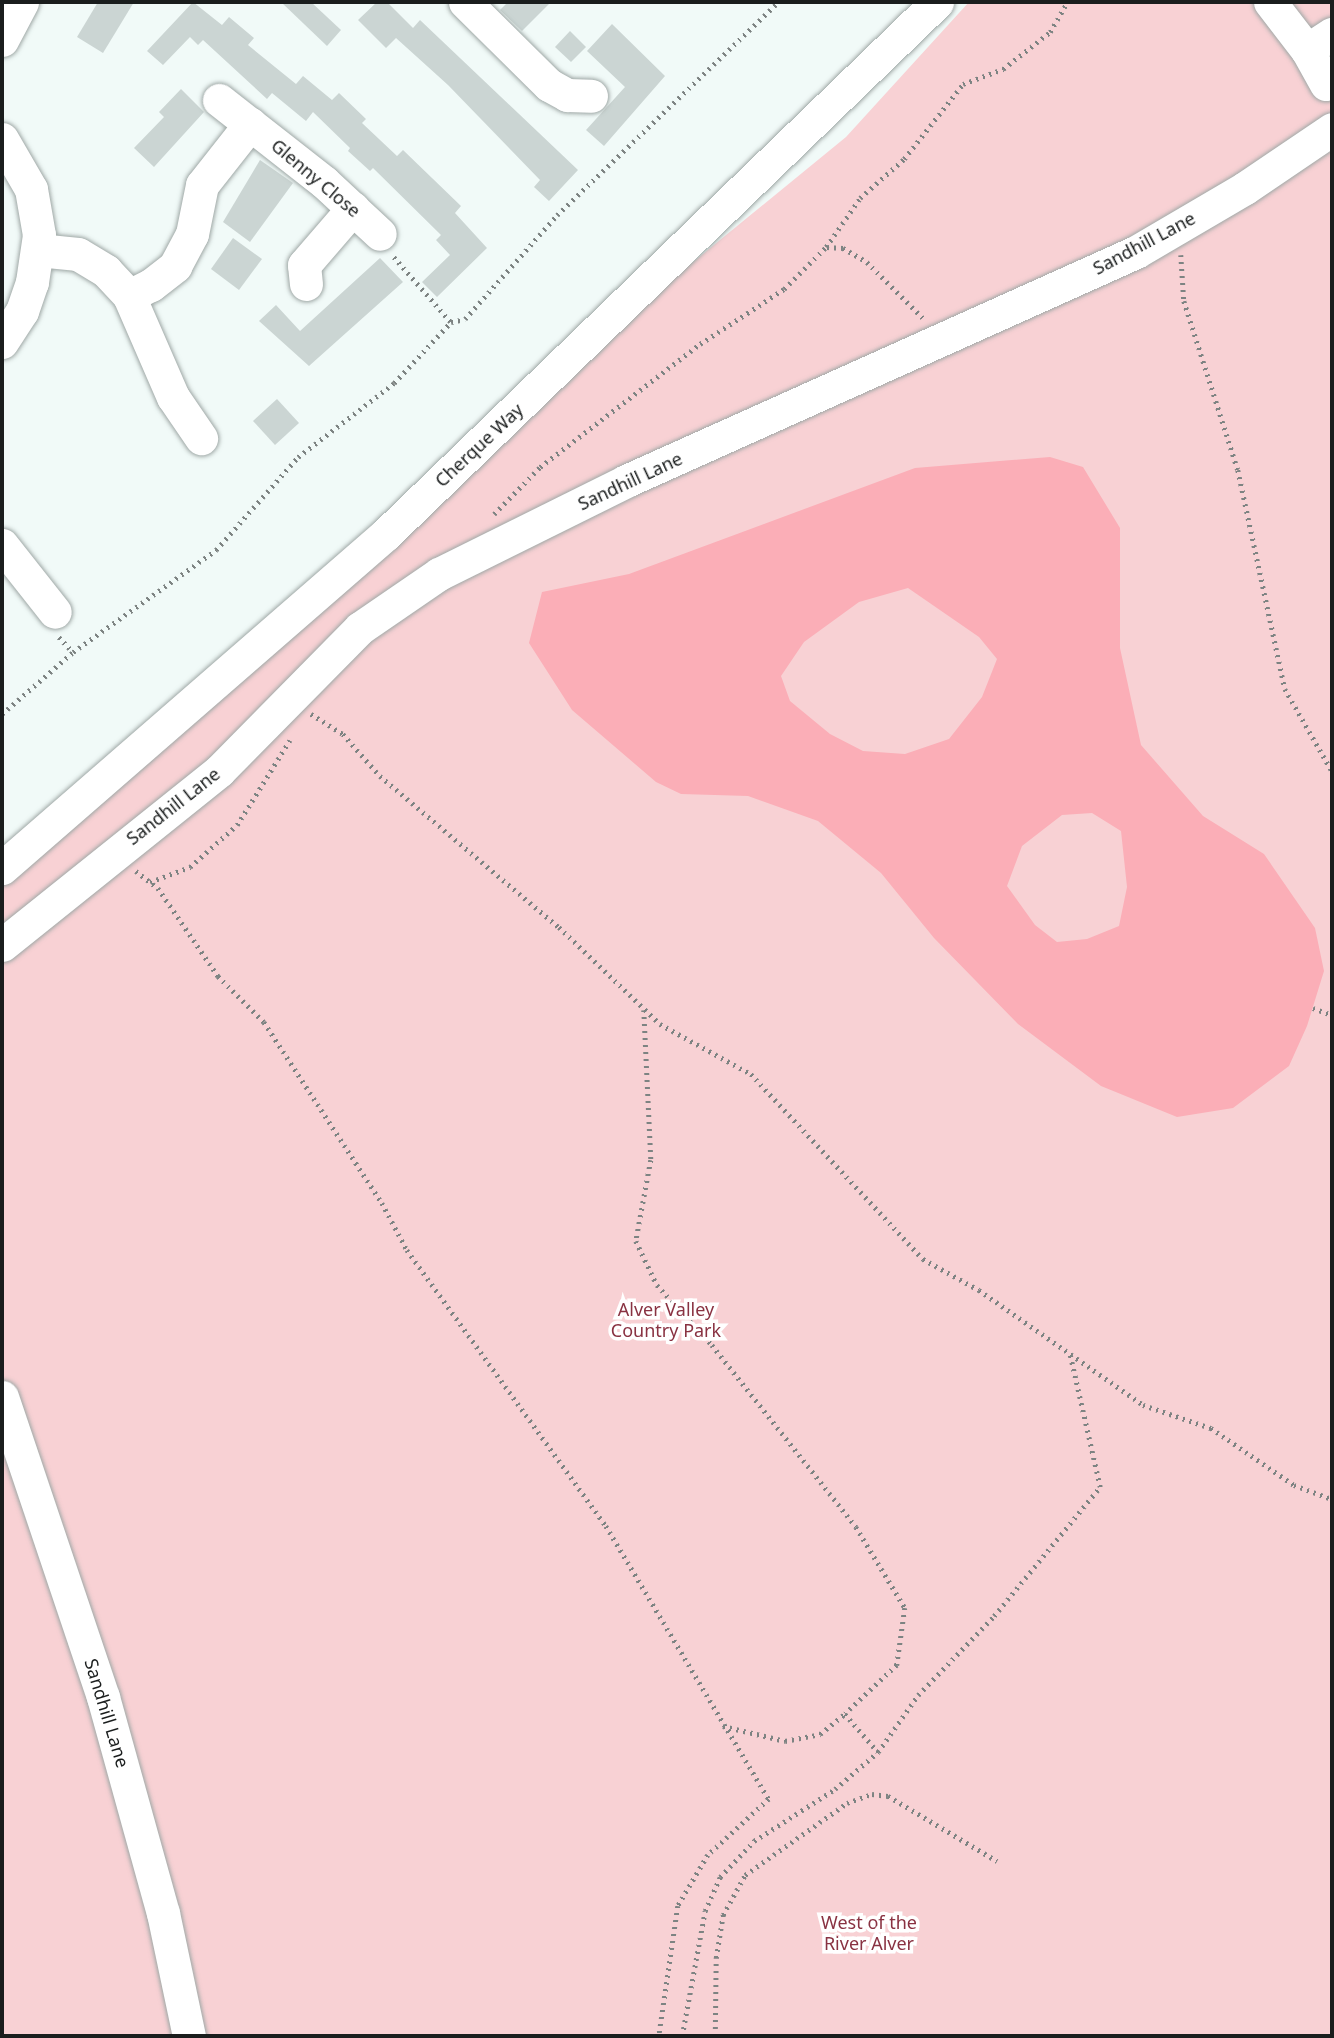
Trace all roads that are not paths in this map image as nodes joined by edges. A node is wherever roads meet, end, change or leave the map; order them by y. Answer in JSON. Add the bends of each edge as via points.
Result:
{"nodes":[{"id":1,"x":22,"y":2,"type":"edge"},
{"id":2,"x":467,"y":2,"type":"edge"},
{"id":3,"x":937,"y":2,"type":"edge"},
{"id":4,"x":1270,"y":2,"type":"edge"},
{"id":5,"x":2,"y":40,"type":"edge"},
{"id":6,"x":1320,"y":42,"type":"edge"},
{"id":7,"x":1326,"y":85,"type":"dead end"},
{"id":8,"x":591,"y":96,"type":"dead end"},
{"id":9,"x":219,"y":100,"type":"dead end"},
{"id":10,"x":250,"y":124,"type":"junction"},
{"id":11,"x":1332,"y":129,"type":"edge"},
{"id":12,"x":2,"y":139,"type":"edge"},
{"id":13,"x":352,"y":208,"type":"junction"},
{"id":14,"x":380,"y":234,"type":"road end"},
{"id":15,"x":38,"y":250,"type":"junction"},
{"id":16,"x":306,"y":284,"type":"dead end"},
{"id":17,"x":129,"y":296,"type":"junction"},
{"id":18,"x":2,"y":342,"type":"edge"},
{"id":19,"x":201,"y":438,"type":"dead end"},
{"id":20,"x":10,"y":555,"type":"edge"},
{"id":21,"x":55,"y":612,"type":"dead end"},
{"id":22,"x":2,"y":868,"type":"edge"},
{"id":23,"x":2,"y":945,"type":"edge"},
{"id":24,"x":2,"y":1397,"type":"edge"},
{"id":25,"x":189,"y":2036,"type":"edge"}],
"edges":[{"from":1,"to":5,"type":"street"},
{"from":2,"to":8,"type":"street","via":[[525,63],[566,95]]},
{"from":3,"to":22,"type":"street","name":"Cherque Way","via":[[386,534]]},
{"from":4,"to":6,"type":"street"},
{"from":6,"to":7,"type":"street"},
{"from":9,"to":10,"type":"street","name":"Glenny Close"},
{"from":10,"to":13,"type":"street","name":"Glenny Close"},
{"from":10,"to":17,"type":"street","via":[[202,185],[192,234],[175,266]]},
{"from":11,"to":23,"type":"street","name":"Sandhill Lane","via":[[1136,251],[626,481],[439,574],[360,628],[219,771]]},
{"from":12,"to":15,"type":"street","via":[[31,189]]},
{"from":13,"to":14,"type":"street","name":"Glenny Close"},
{"from":13,"to":16,"type":"street","via":[[304,265]]},
{"from":15,"to":17,"type":"street","via":[[78,254],[106,271]]},
{"from":15,"to":18,"type":"street","via":[[22,311]]},
{"from":17,"to":19,"type":"street","via":[[173,397]]},
{"from":20,"to":21,"type":"street"},
{"from":24,"to":25,"type":"street","name":"Sandhill Lane","via":[[103,1697],[163,1913]]}]}
